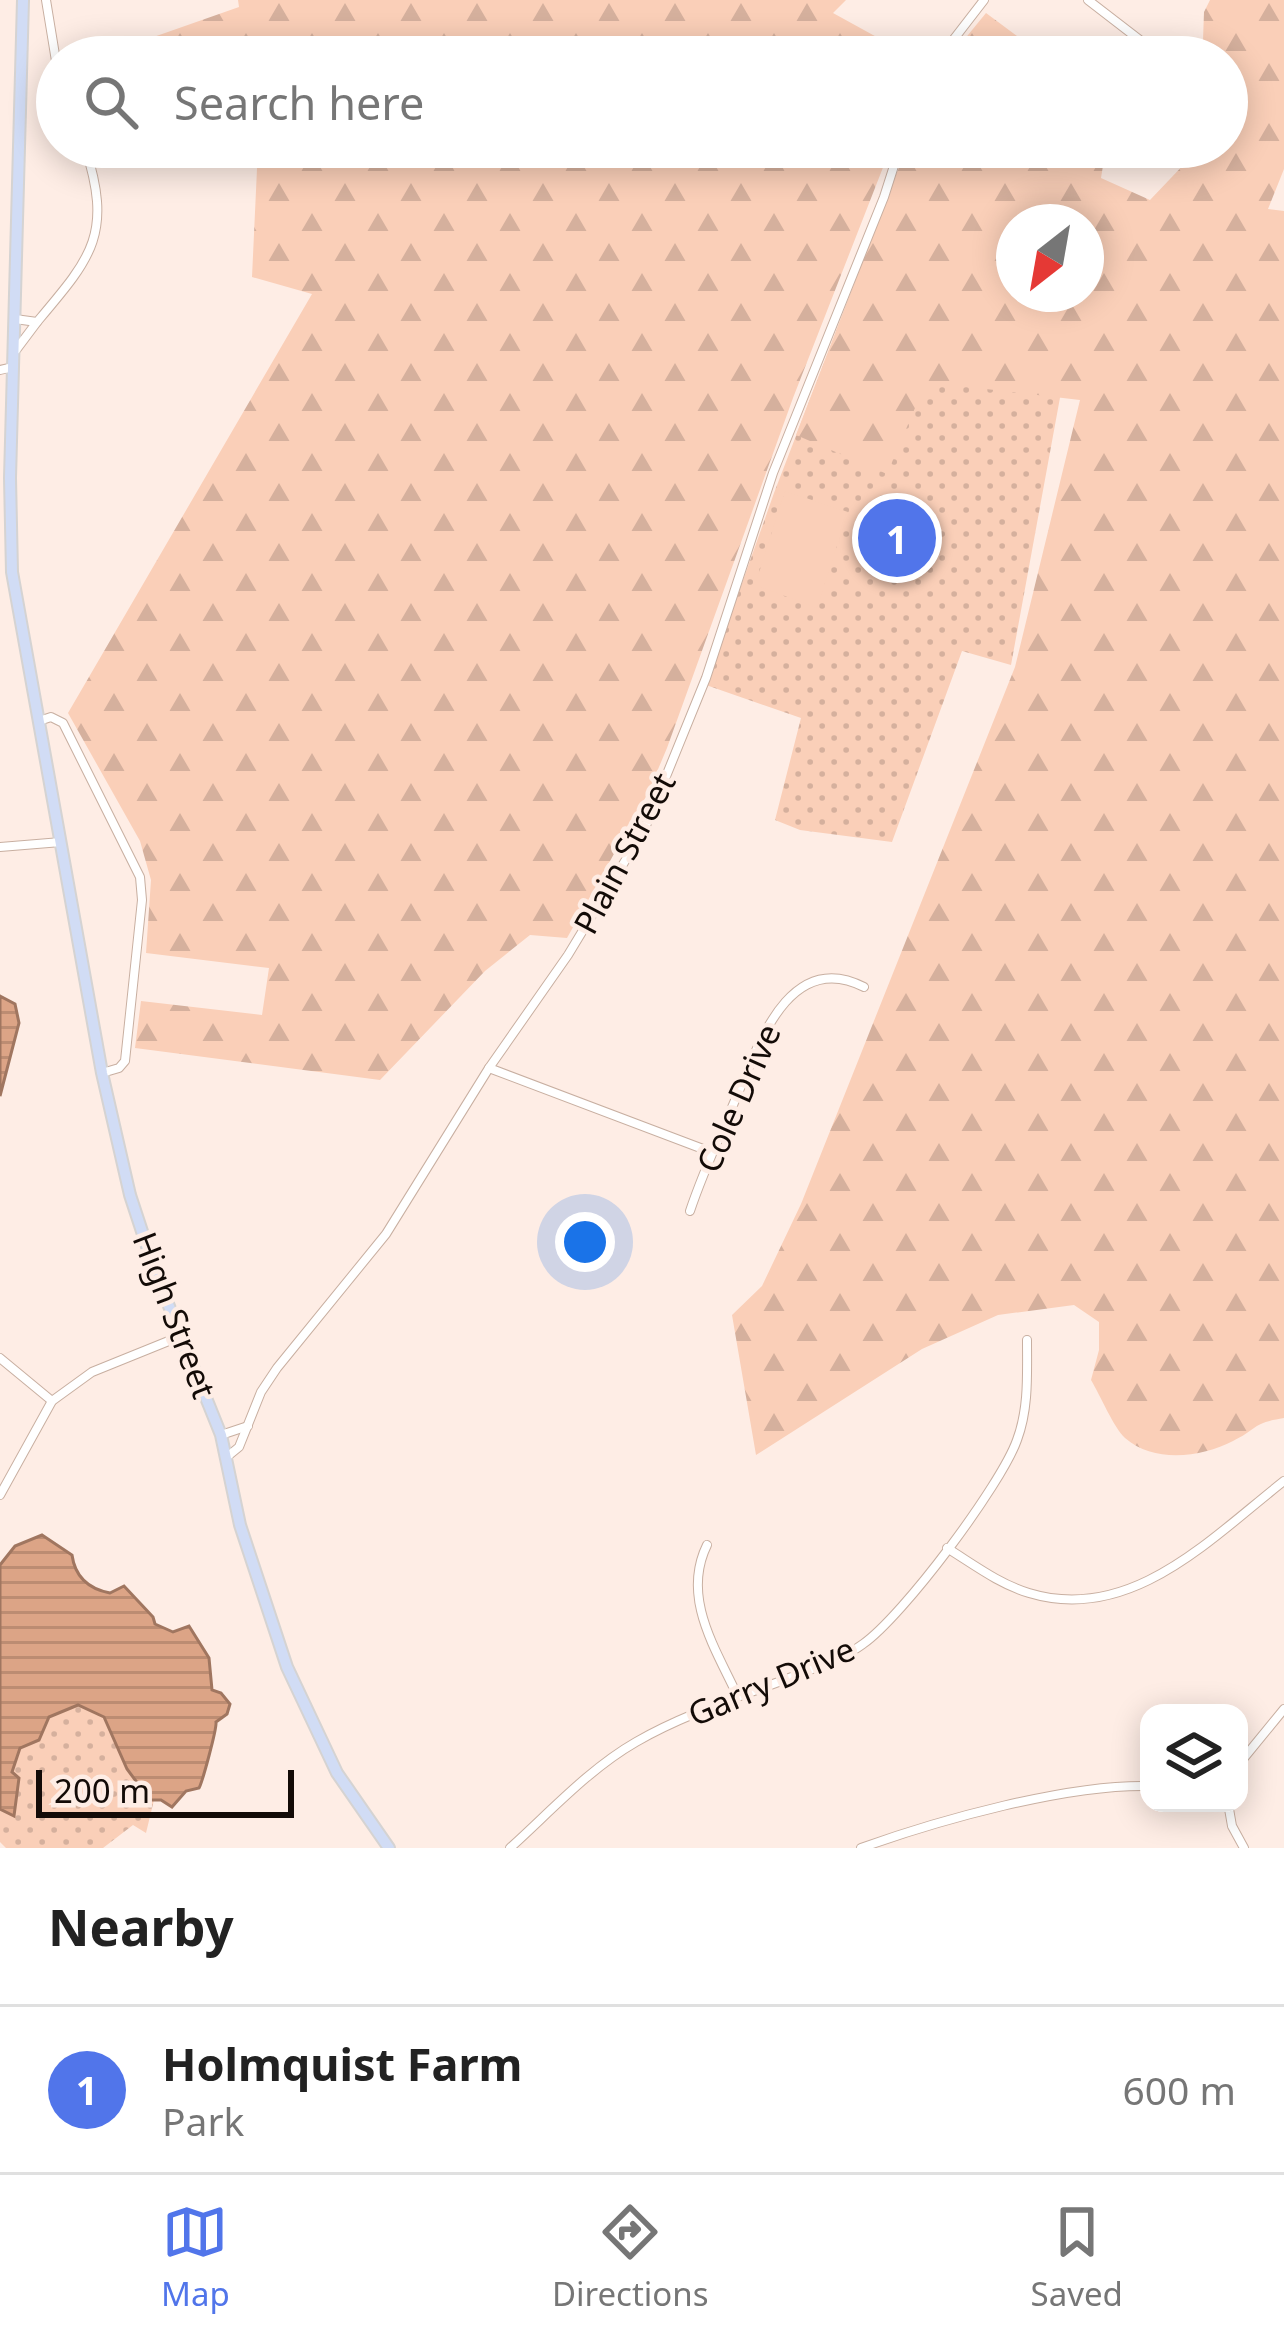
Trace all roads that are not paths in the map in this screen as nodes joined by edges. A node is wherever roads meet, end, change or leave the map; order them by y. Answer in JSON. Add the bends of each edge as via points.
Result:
{"nodes":[{"id":1,"x":23,"y":0,"type":"edge"},
{"id":2,"x":46,"y":0,"type":"edge"},
{"id":3,"x":984,"y":0,"type":"edge"},
{"id":4,"x":1088,"y":0,"type":"edge"},
{"id":5,"x":52,"y":36,"type":"edge"},
{"id":6,"x":956,"y":36,"type":"edge"},
{"id":7,"x":1135,"y":36,"type":"edge"},
{"id":8,"x":90,"y":168,"type":"edge"},
{"id":9,"x":893,"y":168,"type":"edge"},
{"id":10,"x":15,"y":319,"type":"junction"},
{"id":11,"x":37,"y":322,"type":"junction"},
{"id":12,"x":14,"y":352,"type":"junction"},
{"id":13,"x":6,"y":368,"type":"edge"},
{"id":14,"x":39,"y":721,"type":"junction"},
{"id":15,"x":62,"y":842,"type":"junction"},
{"id":16,"x":0,"y":847,"type":"edge"},
{"id":17,"x":864,"y":987,"type":"dead end"},
{"id":18,"x":489,"y":1068,"type":"junction"},
{"id":19,"x":102,"y":1073,"type":"junction"},
{"id":20,"x":711,"y":1152,"type":"junction"},
{"id":21,"x":690,"y":1210,"type":"dead end"},
{"id":22,"x":183,"y":1335,"type":"junction"},
{"id":23,"x":1027,"y":1340,"type":"dead end"},
{"id":24,"x":0,"y":1358,"type":"edge"},
{"id":25,"x":52,"y":1401,"type":"junction"},
{"id":26,"x":250,"y":1425,"type":"junction"},
{"id":27,"x":221,"y":1435,"type":"junction"},
{"id":28,"x":228,"y":1456,"type":"junction"},
{"id":29,"x":1284,"y":1481,"type":"edge"},
{"id":30,"x":0,"y":1495,"type":"edge"},
{"id":31,"x":707,"y":1545,"type":"dead end"},
{"id":32,"x":947,"y":1548,"type":"junction"},
{"id":33,"x":738,"y":1697,"type":"junction"},
{"id":34,"x":1284,"y":1709,"type":"edge"},
{"id":35,"x":1248,"y":1753,"type":"edge"},
{"id":36,"x":1140,"y":1786,"type":"edge"},
{"id":37,"x":1230,"y":1812,"type":"edge"},
{"id":38,"x":389,"y":1848,"type":"edge"},
{"id":39,"x":510,"y":1848,"type":"edge"},
{"id":40,"x":861,"y":1848,"type":"edge"},
{"id":41,"x":1244,"y":1848,"type":"edge"}],
"edges":[{"from":1,"to":10,"type":"main road","name":"High Street"},
{"from":2,"to":5,"type":"street"},
{"from":3,"to":6,"type":"street"},
{"from":4,"to":7,"type":"street"},
{"from":8,"to":11,"type":"street","via":[[98,204],[94,244]]},
{"from":9,"to":18,"type":"street","name":"Plain Street","via":[[652,814]]},
{"from":10,"to":11,"type":"street"},
{"from":10,"to":12,"type":"main road","name":"High Street"},
{"from":11,"to":12,"type":"street"},
{"from":12,"to":13,"type":"main road","name":"High Street"},
{"from":13,"to":14,"type":"main road","name":"High Street","via":[[12,572]]},
{"from":14,"to":15,"type":"main road","name":"High Street"},
{"from":14,"to":19,"type":"street","via":[[63,723],[140,877],[125,1061]]},
{"from":15,"to":16,"type":"street"},
{"from":15,"to":19,"type":"main road","name":"High Street"},
{"from":17,"to":20,"type":"street","name":"Cole Drive","via":[[824,980],[780,1007]]},
{"from":18,"to":20,"type":"street"},
{"from":18,"to":26,"type":"street","name":"Plain Street","via":[[386,1234],[277,1368]]},
{"from":19,"to":22,"type":"main road","name":"High Street","via":[[130,1195]]},
{"from":20,"to":21,"type":"street","name":"Cole Drive"},
{"from":22,"to":25,"type":"street","via":[[92,1372]]},
{"from":22,"to":27,"type":"main road","name":"High Street"},
{"from":23,"to":32,"type":"street","name":"Garry Drive","via":[[1017,1442]]},
{"from":24,"to":25,"type":"street"},
{"from":25,"to":30,"type":"street"},
{"from":26,"to":27,"type":"street"},
{"from":26,"to":28,"type":"street","name":"Plain Street"},
{"from":27,"to":28,"type":"main road","name":"High Street"},
{"from":28,"to":38,"type":"main road","name":"High Street","via":[[241,1525],[287,1667],[331,1761]]},
{"from":29,"to":32,"type":"street","via":[[1162,1575],[1103,1596],[1028,1593]]},
{"from":31,"to":33,"type":"street","via":[[698,1600]]},
{"from":32,"to":33,"type":"street","name":"Garry Drive","via":[[863,1644]]},
{"from":33,"to":39,"type":"street","name":"Garry Drive","via":[[631,1744]]},
{"from":34,"to":35,"type":"street"},
{"from":36,"to":40,"type":"street","via":[[1040,1800]]},
{"from":37,"to":41,"type":"street"}]}
